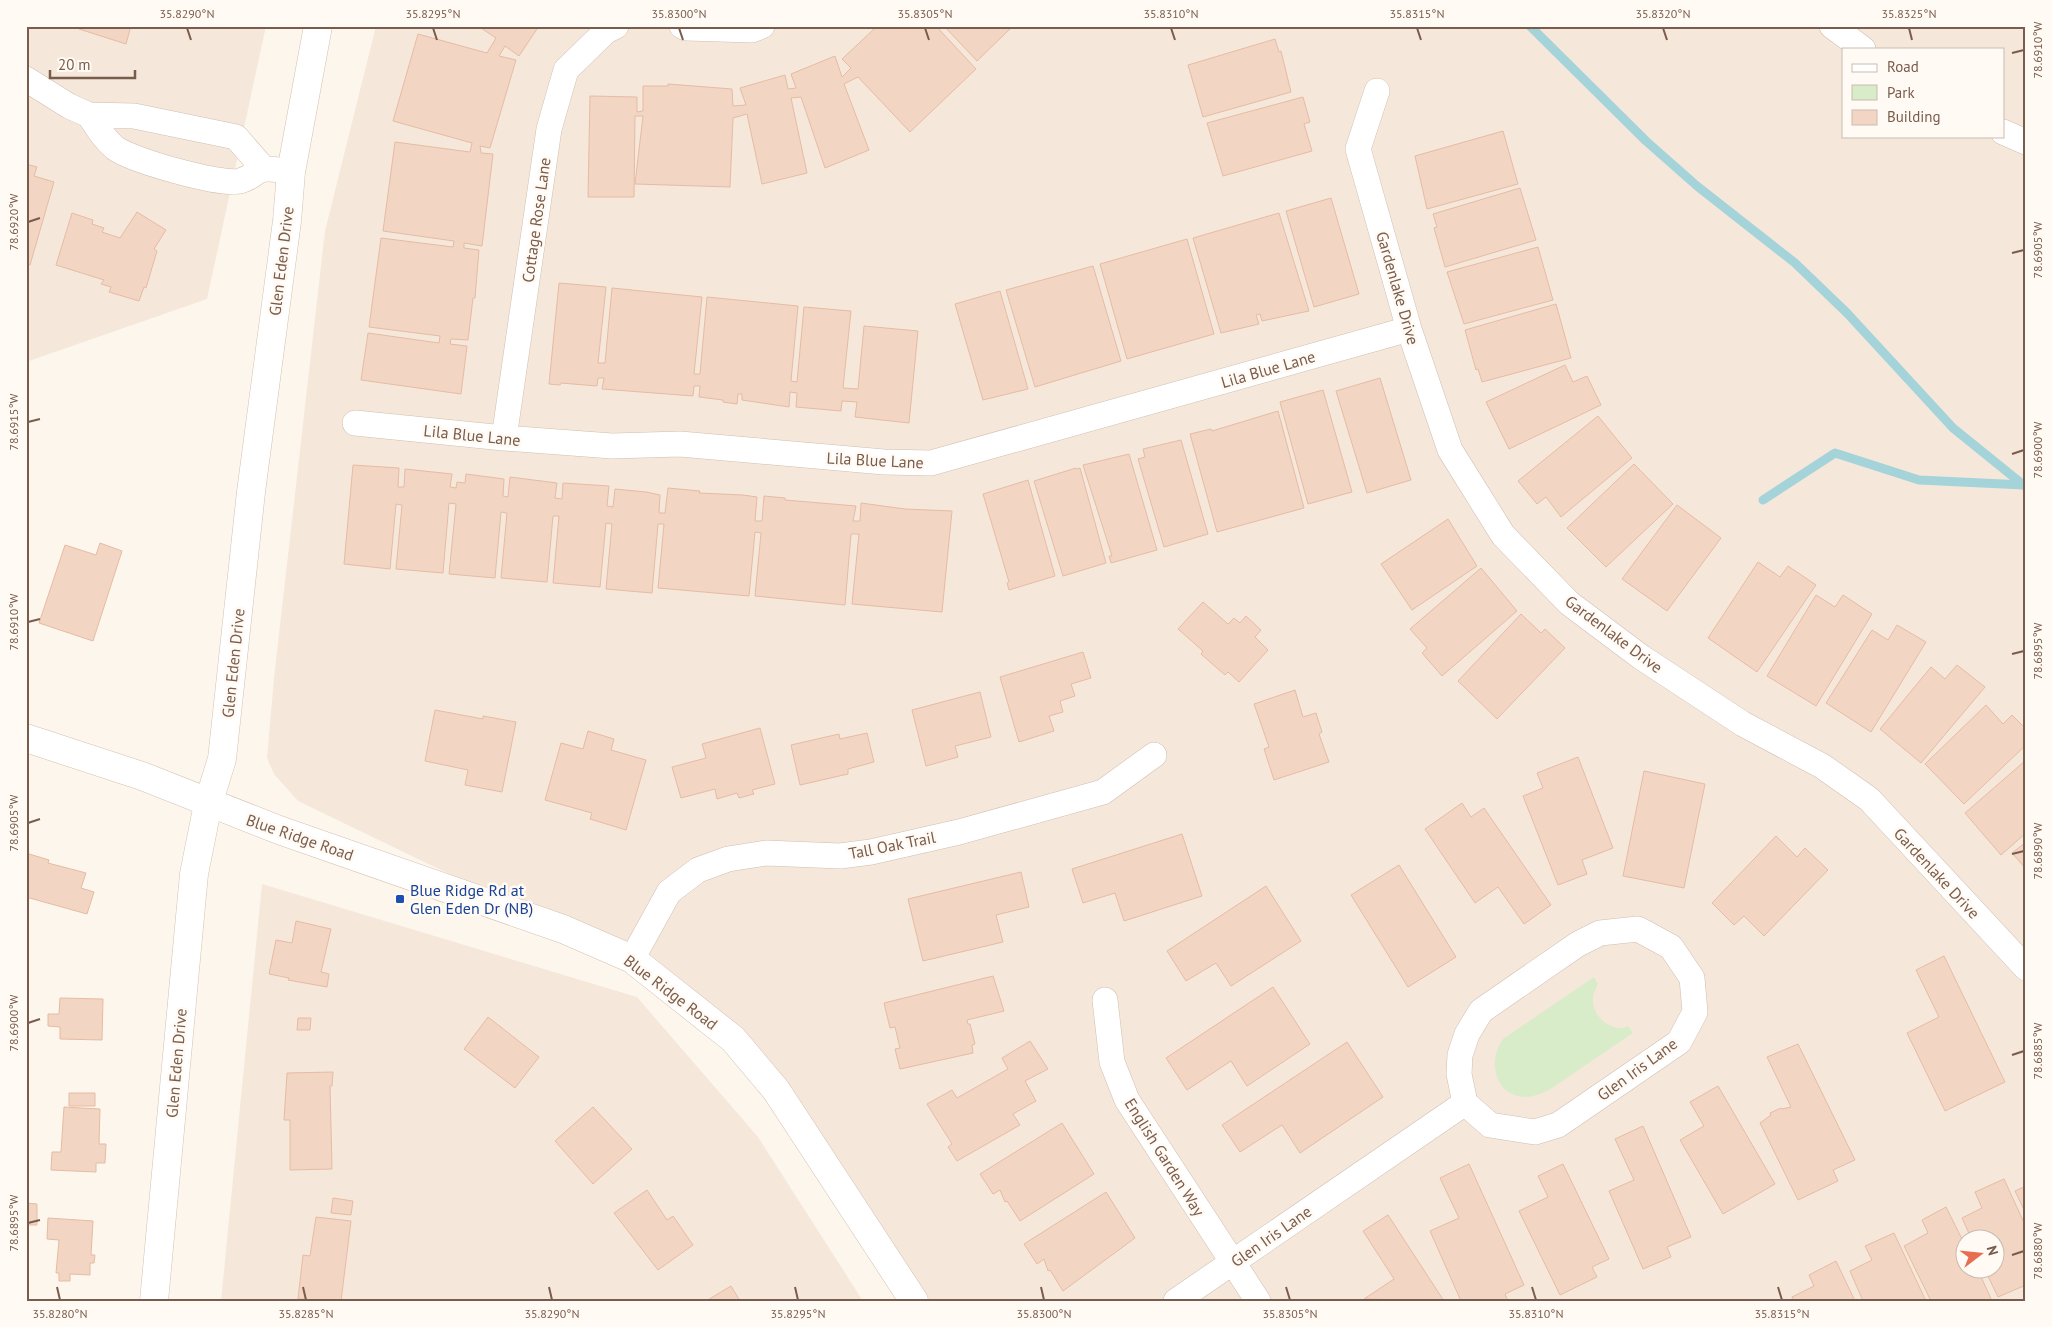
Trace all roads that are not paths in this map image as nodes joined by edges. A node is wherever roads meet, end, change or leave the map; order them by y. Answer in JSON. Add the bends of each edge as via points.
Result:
{"nodes":[{"id":1,"x":318,"y":26,"type":"edge"},
{"id":2,"x":616,"y":26,"type":"edge"},
{"id":3,"x":682,"y":26,"type":"edge"},
{"id":4,"x":762,"y":26,"type":"edge"},
{"id":5,"x":1832,"y":26,"type":"edge"},
{"id":6,"x":1862,"y":48,"type":"edge"},
{"id":7,"x":26,"y":79,"type":"edge"},
{"id":8,"x":1377,"y":91,"type":"dead end"},
{"id":9,"x":90,"y":115,"type":"junction"},
{"id":10,"x":2004,"y":132,"type":"edge"},
{"id":11,"x":2026,"y":142,"type":"edge"},
{"id":12,"x":264,"y":168,"type":"junction"},
{"id":13,"x":291,"y":172,"type":"junction"},
{"id":14,"x":1409,"y":330,"type":"junction"},
{"id":15,"x":355,"y":423,"type":"dead end"},
{"id":16,"x":504,"y":438,"type":"junction"},
{"id":17,"x":26,"y":738,"type":"edge"},
{"id":18,"x":1154,"y":755,"type":"dead end"},
{"id":19,"x":208,"y":804,"type":"junction"},
{"id":20,"x":632,"y":959,"type":"junction"},
{"id":21,"x":2026,"y":968,"type":"edge"},
{"id":22,"x":1105,"y":1000,"type":"dead end"},
{"id":23,"x":1465,"y":1103,"type":"junction"},
{"id":24,"x":1233,"y":1263,"type":"junction"},
{"id":25,"x":154,"y":1301,"type":"edge"},
{"id":26,"x":914,"y":1301,"type":"edge"},
{"id":27,"x":1176,"y":1301,"type":"edge"},
{"id":28,"x":1258,"y":1301,"type":"edge"}],
"edges":[{"from":1,"to":13,"type":"main road","name":"Glen Eden Drive"},
{"from":2,"to":16,"type":"street","name":"Cottage Rose Lane","via":[[606,31],[566,70],[549,130]]},
{"from":3,"to":4,"type":"street","via":[[752,30]]},
{"from":5,"to":6,"type":"street"},
{"from":7,"to":9,"type":"street"},
{"from":8,"to":14,"type":"street","name":"Gardenlake Drive","via":[[1358,149]]},
{"from":9,"to":12,"type":"street","via":[[134,116],[236,137]]},
{"from":9,"to":12,"type":"street","via":[[103,136],[117,150],[158,165],[211,180],[240,181]]},
{"from":10,"to":11,"type":"street"},
{"from":12,"to":13,"type":"street"},
{"from":13,"to":19,"type":"main road","name":"Glen Eden Drive","via":[[288,220],[251,492],[222,759]]},
{"from":14,"to":16,"type":"street","name":"Lila Blue Lane","via":[[931,463],[884,462],[680,444],[612,446]]},
{"from":14,"to":21,"type":"street","name":"Gardenlake Drive","via":[[1450,450],[1510,542],[1569,603],[1640,657],[1743,724],[1822,766],[1869,799]]},
{"from":15,"to":16,"type":"street","name":"Lila Blue Lane"},
{"from":17,"to":19,"type":"main road","name":"Blue Ridge Road","via":[[142,776]]},
{"from":18,"to":20,"type":"street","name":"Tall Oak Trail","via":[[1103,792],[958,832],[871,852],[840,856],[766,853],[728,859],[698,870],[669,892]]},
{"from":19,"to":20,"type":"main road","name":"Blue Ridge Road","via":[[563,929]]},
{"from":19,"to":25,"type":"main road","name":"Glen Eden Drive","via":[[194,874]]},
{"from":20,"to":26,"type":"main road","name":"Blue Ridge Road","via":[[733,1039],[776,1090]]},
{"from":22,"to":24,"type":"street","name":"English Garden Way","via":[[1112,1062],[1128,1100]]},
{"from":23,"to":23,"type":"street","name":"Glen Iris Lane","via":[[1490,1125],[1535,1132],[1558,1125],[1679,1042],[1694,1012],[1692,978],[1671,946],[1638,929],[1600,933],[1578,944],[1481,1011],[1467,1034],[1460,1055],[1459,1074]]},
{"from":23,"to":24,"type":"street","name":"Glen Iris Lane"},
{"from":24,"to":27,"type":"street","name":"Glen Iris Lane"},
{"from":24,"to":28,"type":"street","name":"English Garden Way"}]}
